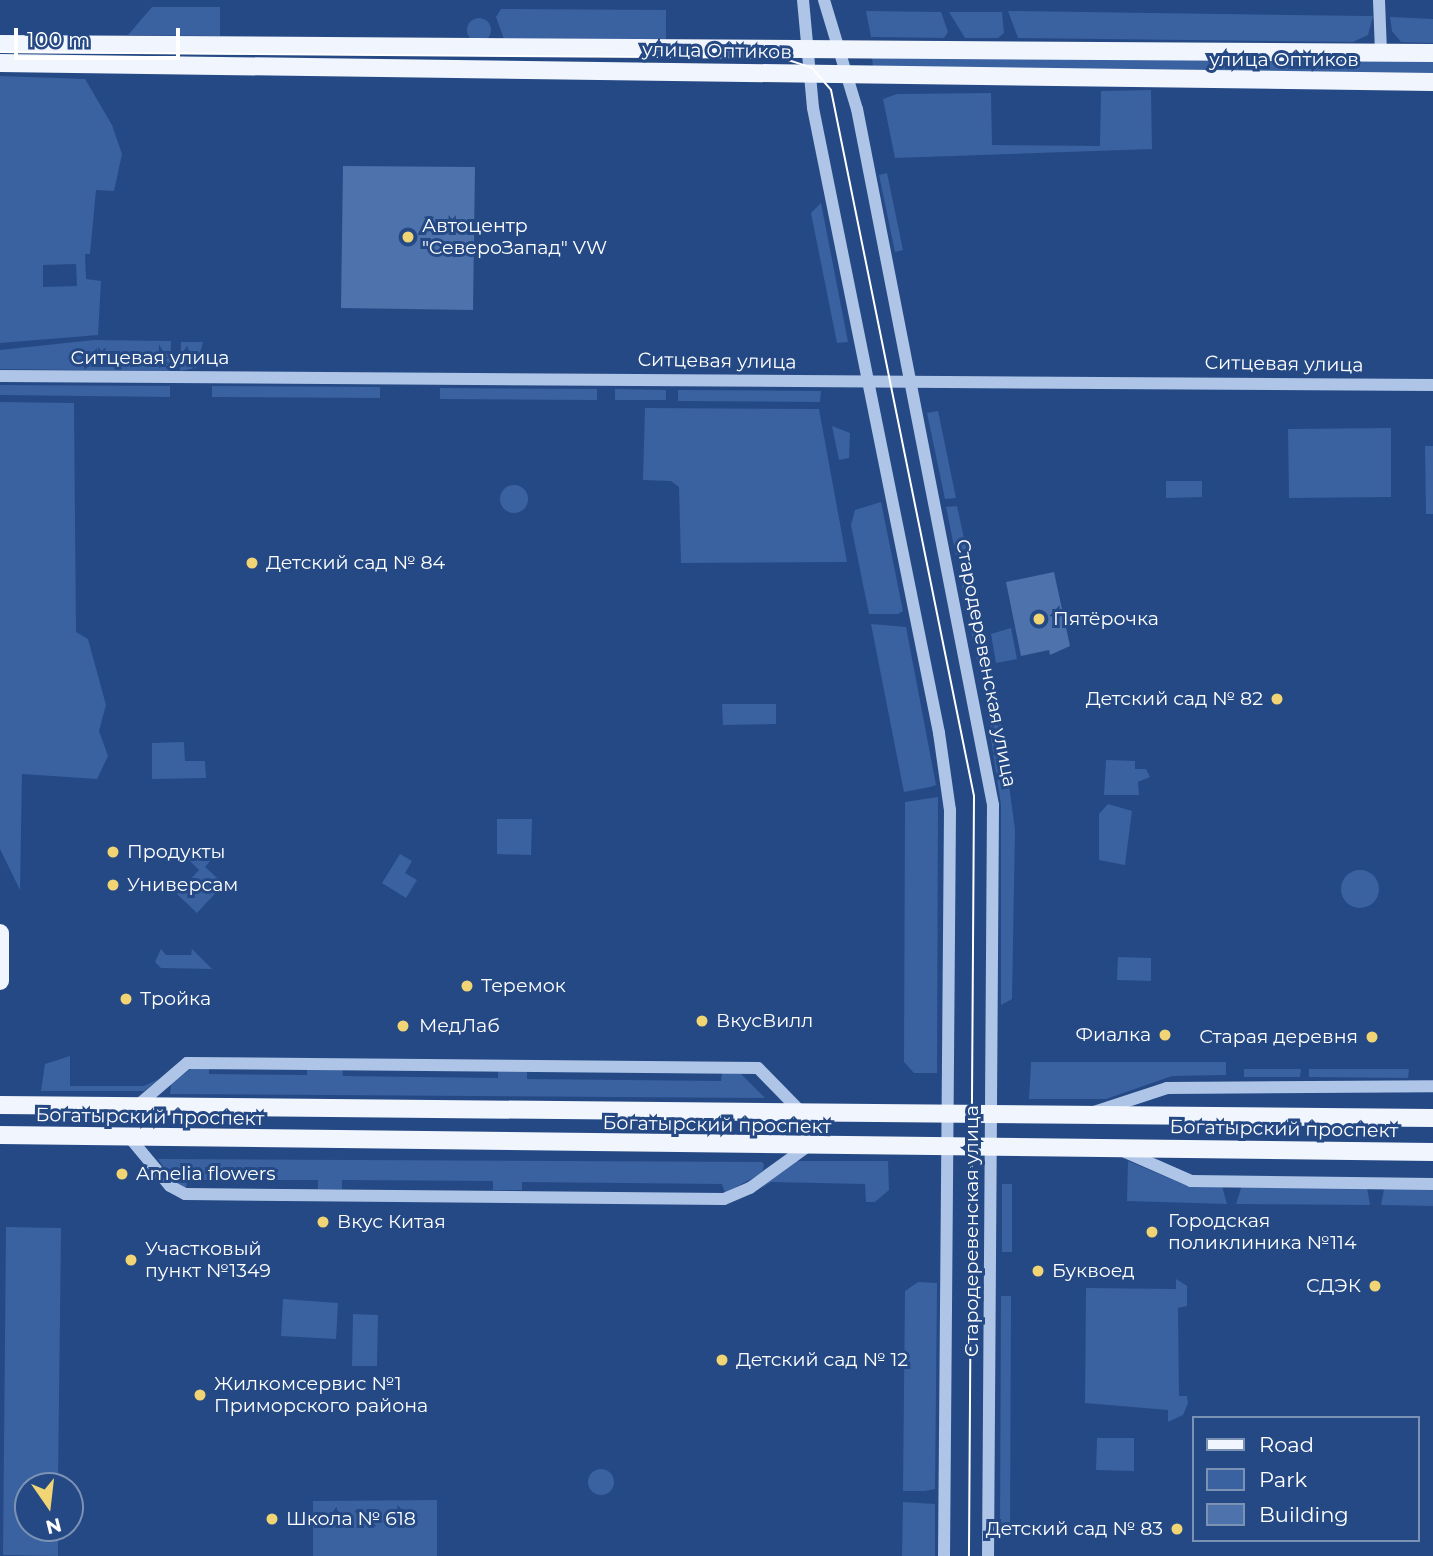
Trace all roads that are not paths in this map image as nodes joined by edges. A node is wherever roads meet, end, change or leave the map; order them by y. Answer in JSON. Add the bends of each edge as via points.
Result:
{"nodes":[{"id":1,"x":803,"y":0,"type":"edge"},
{"id":2,"x":824,"y":0,"type":"edge"},
{"id":3,"x":1379,"y":0,"type":"edge"},
{"id":4,"x":0,"y":44,"type":"edge"},
{"id":5,"x":838,"y":49,"type":"junction"},
{"id":6,"x":809,"y":50,"type":"junction"},
{"id":7,"x":1381,"y":53,"type":"junction"},
{"id":8,"x":1433,"y":53,"type":"edge"},
{"id":9,"x":0,"y":63,"type":"edge"},
{"id":10,"x":810,"y":74,"type":"junction"},
{"id":11,"x":847,"y":76,"type":"junction"},
{"id":12,"x":1433,"y":82,"type":"edge"},
{"id":13,"x":0,"y":376,"type":"edge"},
{"id":14,"x":912,"y":381,"type":"junction"},
{"id":15,"x":868,"y":382,"type":"junction"},
{"id":16,"x":1433,"y":385,"type":"edge"},
{"id":17,"x":0,"y":933,"type":"edge"},
{"id":18,"x":1,"y":938,"type":"edge"},
{"id":19,"x":0,"y":981,"type":"edge"},
{"id":20,"x":1433,"y":1086,"type":"edge"},
{"id":21,"x":0,"y":1105,"type":"edge"},
{"id":22,"x":135,"y":1107,"type":"junction"},
{"id":23,"x":802,"y":1113,"type":"junction"},
{"id":24,"x":948,"y":1114,"type":"junction"},
{"id":25,"x":992,"y":1114,"type":"junction"},
{"id":26,"x":1083,"y":1115,"type":"junction"},
{"id":27,"x":1433,"y":1118,"type":"edge"},
{"id":28,"x":0,"y":1135,"type":"edge"},
{"id":29,"x":130,"y":1138,"type":"junction"},
{"id":30,"x":804,"y":1148,"type":"junction"},
{"id":31,"x":948,"y":1148,"type":"junction"},
{"id":32,"x":1116,"y":1148,"type":"junction"},
{"id":33,"x":992,"y":1149,"type":"junction"},
{"id":34,"x":1433,"y":1152,"type":"edge"},
{"id":35,"x":1433,"y":1184,"type":"edge"},
{"id":36,"x":944,"y":1556,"type":"edge"},
{"id":37,"x":988,"y":1556,"type":"edge"}],
"edges":[{"from":1,"to":6,"type":"street","name":"Стародеревенская улица"},
{"from":2,"to":5,"type":"street","name":"Стародеревенская улица"},
{"from":3,"to":7,"type":"street"},
{"from":4,"to":6,"type":"main road","name":"улица Оптиков"},
{"from":5,"to":6,"type":"main road","name":"улица Оптиков"},
{"from":5,"to":7,"type":"main road","name":"улица Оптиков"},
{"from":5,"to":11,"type":"street","name":"Стародеревенская улица"},
{"from":6,"to":10,"type":"street","name":"Стародеревенская улица"},
{"from":7,"to":8,"type":"main road","name":"улица Оптиков"},
{"from":9,"to":10,"type":"main road","name":"улица Оптиков"},
{"from":10,"to":11,"type":"main road","name":"улица Оптиков"},
{"from":10,"to":15,"type":"street","name":"Стародеревенская улица"},
{"from":11,"to":12,"type":"main road","name":"улица Оптиков"},
{"from":11,"to":14,"type":"street","name":"Стародеревенская улица"},
{"from":13,"to":15,"type":"street","name":"Ситцевая улица"},
{"from":14,"to":15,"type":"street","name":"Ситцевая улица"},
{"from":14,"to":16,"type":"street","name":"Ситцевая улица"},
{"from":14,"to":25,"type":"street","name":"Стародеревенская улица","via":[[993,806]]},
{"from":15,"to":24,"type":"street","name":"Стародеревенская улица","via":[[950,810]]},
{"from":17,"to":18,"type":"main road"},
{"from":18,"to":19,"type":"main road"},
{"from":20,"to":26,"type":"street","via":[[1167,1088]]},
{"from":21,"to":22,"type":"main road","name":"Богатырский проспект"},
{"from":22,"to":23,"type":"main road","name":"Богатырский проспект"},
{"from":22,"to":23,"type":"street","via":[[187,1063],[758,1068]]},
{"from":23,"to":24,"type":"main road","name":"Богатырский проспект"},
{"from":24,"to":25,"type":"main road","name":"Богатырский проспект"},
{"from":24,"to":31,"type":"street","name":"Стародеревенская улица"},
{"from":25,"to":26,"type":"main road","name":"Богатырский проспект"},
{"from":25,"to":33,"type":"street","name":"Стародеревенская улица"},
{"from":26,"to":27,"type":"main road","name":"Богатырский проспект"},
{"from":28,"to":29,"type":"main road","name":"Богатырский проспект"},
{"from":29,"to":30,"type":"main road","name":"Богатырский проспект"},
{"from":29,"to":30,"type":"street","via":[[170,1186],[185,1194],[724,1199],[750,1188]]},
{"from":30,"to":31,"type":"main road","name":"Богатырский проспект"},
{"from":31,"to":33,"type":"main road","name":"Богатырский проспект"},
{"from":31,"to":36,"type":"street","name":"Стародеревенская улица"},
{"from":32,"to":33,"type":"main road","name":"Богатырский проспект"},
{"from":32,"to":34,"type":"main road","name":"Богатырский проспект"},
{"from":32,"to":35,"type":"street","via":[[1191,1181]]},
{"from":33,"to":37,"type":"street","name":"Стародеревенская улица"}]}
